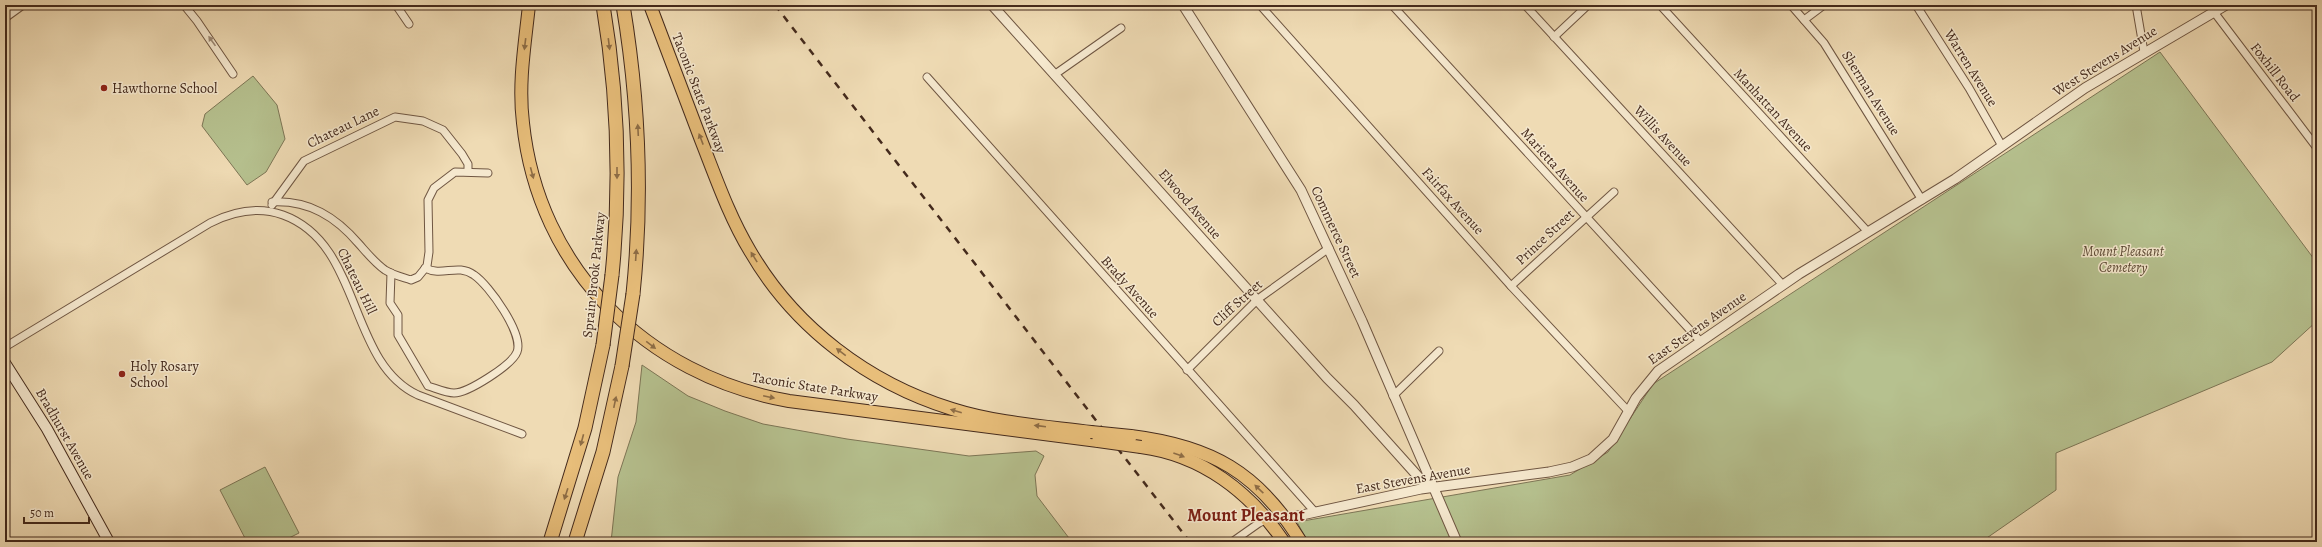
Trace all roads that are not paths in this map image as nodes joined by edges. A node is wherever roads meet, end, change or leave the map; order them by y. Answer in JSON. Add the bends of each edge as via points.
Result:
{"nodes":[{"id":1,"x":23,"y":5,"type":"edge"},
{"id":2,"x":184,"y":5,"type":"edge"},
{"id":3,"x":396,"y":5,"type":"edge"},
{"id":4,"x":529,"y":5,"type":"edge"},
{"id":5,"x":603,"y":5,"type":"edge"},
{"id":6,"x":623,"y":5,"type":"edge"},
{"id":7,"x":650,"y":5,"type":"edge"},
{"id":8,"x":992,"y":5,"type":"edge"},
{"id":9,"x":1183,"y":5,"type":"edge"},
{"id":10,"x":1260,"y":5,"type":"edge"},
{"id":11,"x":1392,"y":5,"type":"edge"},
{"id":12,"x":1525,"y":5,"type":"edge"},
{"id":13,"x":1588,"y":5,"type":"edge"},
{"id":14,"x":1660,"y":5,"type":"edge"},
{"id":15,"x":1791,"y":5,"type":"edge"},
{"id":16,"x":1824,"y":5,"type":"edge"},
{"id":17,"x":1916,"y":5,"type":"edge"},
{"id":18,"x":2136,"y":5,"type":"edge"},
{"id":19,"x":2226,"y":5,"type":"edge"},
{"id":20,"x":2214,"y":12,"type":"junction"},
{"id":21,"x":5,"y":18,"type":"edge"},
{"id":22,"x":1804,"y":20,"type":"junction"},
{"id":23,"x":409,"y":24,"type":"dead end"},
{"id":24,"x":1121,"y":28,"type":"dead end"},
{"id":25,"x":1554,"y":37,"type":"junction"},
{"id":26,"x":2144,"y":52,"type":"junction"},
{"id":27,"x":233,"y":74,"type":"dead end"},
{"id":28,"x":1054,"y":75,"type":"junction"},
{"id":29,"x":927,"y":77,"type":"dead end"},
{"id":30,"x":2002,"y":146,"type":"junction"},
{"id":31,"x":2317,"y":148,"type":"edge"},
{"id":32,"x":468,"y":171,"type":"junction"},
{"id":33,"x":488,"y":173,"type":"dead end"},
{"id":34,"x":1614,"y":192,"type":"dead end"},
{"id":35,"x":1922,"y":200,"type":"junction"},
{"id":36,"x":272,"y":202,"type":"junction"},
{"id":37,"x":270,"y":210,"type":"junction"},
{"id":38,"x":1585,"y":217,"type":"junction"},
{"id":39,"x":1868,"y":232,"type":"junction"},
{"id":40,"x":1329,"y":248,"type":"junction"},
{"id":41,"x":425,"y":268,"type":"junction"},
{"id":42,"x":391,"y":273,"type":"junction"},
{"id":43,"x":1783,"y":285,"type":"junction"},
{"id":44,"x":1512,"y":286,"type":"junction"},
{"id":45,"x":1258,"y":299,"type":"junction"},
{"id":46,"x":1701,"y":342,"type":"junction"},
{"id":47,"x":5,"y":347,"type":"edge"},
{"id":48,"x":1439,"y":351,"type":"dead end"},
{"id":49,"x":5,"y":364,"type":"edge"},
{"id":50,"x":1187,"y":370,"type":"junction"},
{"id":51,"x":9,"y":377,"type":"edge"},
{"id":52,"x":1393,"y":396,"type":"junction"},
{"id":53,"x":1628,"y":412,"type":"junction"},
{"id":54,"x":522,"y":434,"type":"dead end"},
{"id":55,"x":1094,"y":436,"type":"junction"},
{"id":56,"x":1434,"y":487,"type":"junction"},
{"id":57,"x":1315,"y":512,"type":"junction"},
{"id":58,"x":1285,"y":518,"type":"junction"},
{"id":59,"x":1267,"y":519,"type":"junction"},
{"id":60,"x":109,"y":542,"type":"edge"},
{"id":61,"x":550,"y":542,"type":"edge"},
{"id":62,"x":575,"y":542,"type":"edge"},
{"id":63,"x":1232,"y":542,"type":"edge"},
{"id":64,"x":1284,"y":542,"type":"edge"},
{"id":65,"x":1301,"y":542,"type":"edge"},
{"id":66,"x":1457,"y":542,"type":"edge"}],
"edges":[{"from":1,"to":21,"type":"street"},
{"from":27,"to":2,"type":"street","one_way":true,"via":[[198,21]]},
{"from":3,"to":23,"type":"street"},
{"from":4,"to":55,"type":"highway","name":"Taconic State Parkway","one_way":true,"via":[[521,105],[527,149],[537,190],[554,232],[578,272],[608,308],[645,340],[670,358],[698,373],[758,395],[1010,431]]},
{"from":5,"to":61,"type":"highway","name":"Sprain Brook Parkway","one_way":true,"bridge":true,"via":[[613,75],[617,148],[612,275],[603,345],[585,428]]},
{"from":62,"to":6,"type":"highway","one_way":true,"bridge":true,"via":[[605,445],[622,366],[633,294],[638,232],[639,153],[636,97]]},
{"from":55,"to":7,"type":"highway","name":"Taconic State Parkway","one_way":true,"via":[[998,420],[937,404],[894,386],[867,371],[835,348],[807,323],[767,278],[737,228]]},
{"from":8,"to":28,"type":"street","name":"Elwood Avenue"},
{"from":9,"to":40,"type":"street","name":"Commerce Street","via":[[1301,190]]},
{"from":10,"to":44,"type":"street","name":"Fairfax Avenue"},
{"from":11,"to":38,"type":"street","name":"Marietta Avenue"},
{"from":12,"to":25,"type":"street","name":"Willis Avenue"},
{"from":13,"to":25,"type":"street"},
{"from":14,"to":39,"type":"street","name":"Manhattan Avenue"},
{"from":15,"to":22,"type":"street","name":"Sherman Avenue"},
{"from":16,"to":22,"type":"street"},
{"from":17,"to":30,"type":"street","name":"Warren Avenue","via":[[1969,88]]},
{"from":18,"to":26,"type":"street"},
{"from":19,"to":20,"type":"street","name":"West Stevens Avenue"},
{"from":20,"to":26,"type":"street","name":"West Stevens Avenue"},
{"from":20,"to":31,"type":"street","name":"Foxhill Road"},
{"from":22,"to":35,"type":"street","name":"Sherman Avenue","via":[[1824,43]]},
{"from":24,"to":28,"type":"street"},
{"from":25,"to":43,"type":"street","name":"Willis Avenue"},
{"from":26,"to":30,"type":"street","name":"West Stevens Avenue","via":[[2085,88]]},
{"from":28,"to":45,"type":"street","name":"Elwood Avenue"},
{"from":29,"to":50,"type":"street","name":"Brady Avenue"},
{"from":30,"to":35,"type":"street","name":"East Stevens Avenue"},
{"from":32,"to":33,"type":"street"},
{"from":32,"to":36,"type":"street","name":"Chateau Lane","via":[[468,164],[462,154],[443,130],[423,121],[395,117],[304,161]]},
{"from":32,"to":41,"type":"street","via":[[455,172],[444,179],[434,188],[428,200],[429,252]]},
{"from":34,"to":38,"type":"street","name":"Prince Street"},
{"from":35,"to":39,"type":"street","name":"East Stevens Avenue"},
{"from":36,"to":37,"type":"street","name":"Chateau Lane"},
{"from":36,"to":42,"type":"street","via":[[303,204],[319,210],[349,232],[376,262]]},
{"from":37,"to":47,"type":"street","name":"Chateau Hill","via":[[228,214],[210,223]]},
{"from":37,"to":54,"type":"street","name":"Chateau Hill","via":[[293,219],[311,231],[325,245],[380,362],[396,381],[418,395]]},
{"from":38,"to":44,"type":"street","name":"Prince Street"},
{"from":38,"to":46,"type":"street","name":"Marietta Avenue"},
{"from":39,"to":43,"type":"street","name":"East Stevens Avenue"},
{"from":40,"to":45,"type":"street","name":"Cliff Street"},
{"from":40,"to":52,"type":"street","name":"Commerce Street"},
{"from":41,"to":42,"type":"street","via":[[418,277],[411,280]]},
{"from":41,"to":42,"type":"street","via":[[433,272],[463,268],[475,275],[510,319],[518,346],[517,353],[500,370],[462,391],[454,393],[428,386],[398,335],[398,315],[390,303]]},
{"from":43,"to":46,"type":"street","name":"East Stevens Avenue"},
{"from":44,"to":53,"type":"street","name":"Fairfax Avenue"},
{"from":45,"to":50,"type":"street","name":"Cliff Street"},
{"from":45,"to":56,"type":"street","name":"Elwood Avenue","via":[[1423,482]]},
{"from":46,"to":53,"type":"street","name":"East Stevens Avenue","via":[[1658,371],[1645,385]]},
{"from":48,"to":52,"type":"street"},
{"from":49,"to":51,"type":"main road","name":"Bradhurst Avenue"},
{"from":50,"to":57,"type":"street","name":"Brady Avenue"},
{"from":51,"to":60,"type":"main road","name":"Bradhurst Avenue","via":[[50,435]]},
{"from":52,"to":56,"type":"street","name":"Commerce Street"},
{"from":53,"to":56,"type":"street","name":"East Stevens Avenue","via":[[1613,439],[1591,459],[1572,466],[1510,478]]},
{"from":58,"to":55,"type":"highway","name":"Taconic State Parkway","one_way":true,"bridge":true,"via":[[1257,486],[1224,463],[1185,446],[1131,436]]},
{"from":55,"to":59,"type":"highway","name":"Taconic State Parkway","one_way":true,"bridge":true,"via":[[1173,453],[1210,469],[1241,492]]},
{"from":56,"to":57,"type":"street","name":"East Stevens Avenue"},
{"from":56,"to":66,"type":"street","name":"Commerce Street"},
{"from":57,"to":58,"type":"street","name":"East Stevens Avenue"},
{"from":58,"to":59,"type":"street","name":"East Stevens Avenue"},
{"from":58,"to":65,"type":"highway","name":"Taconic State Parkway"},
{"from":59,"to":63,"type":"street"},
{"from":59,"to":64,"type":"highway","name":"Taconic State Parkway"}]}
